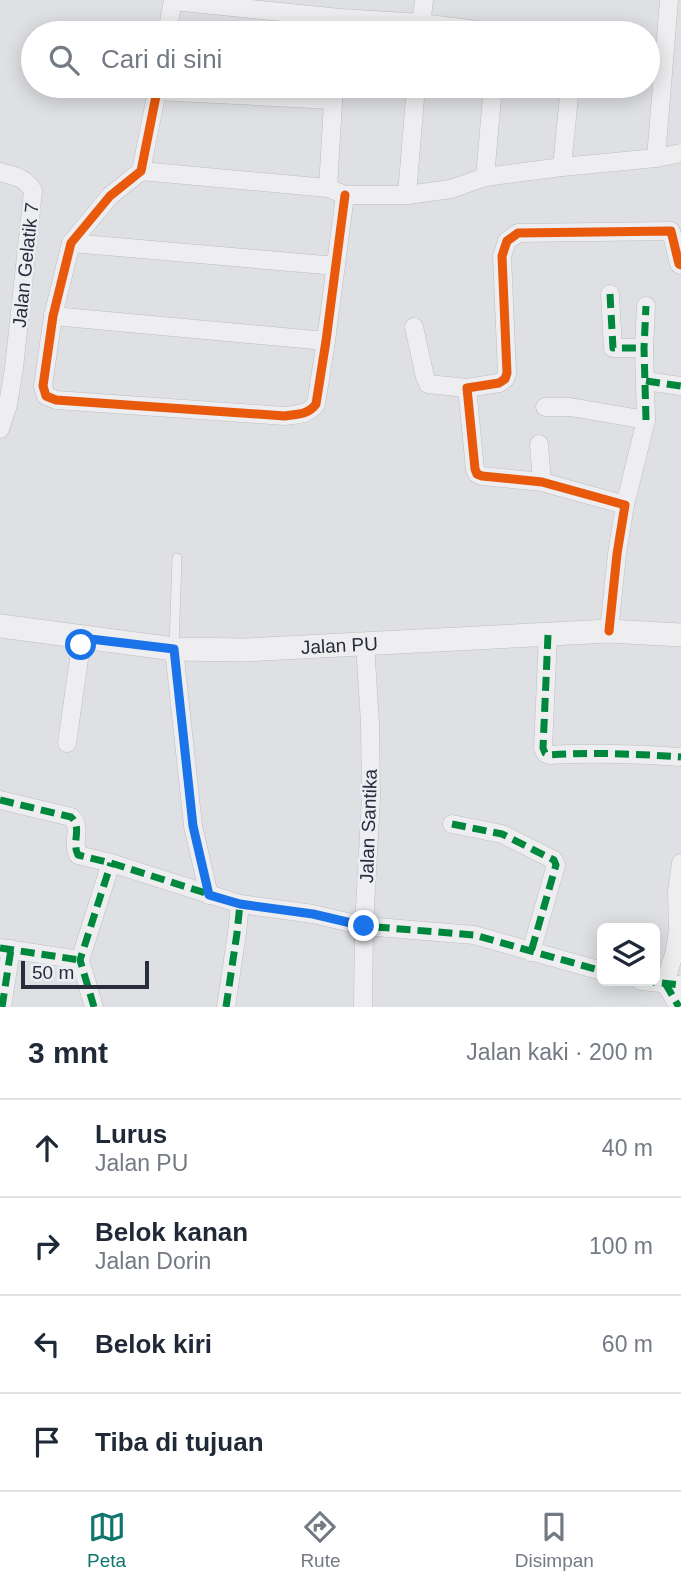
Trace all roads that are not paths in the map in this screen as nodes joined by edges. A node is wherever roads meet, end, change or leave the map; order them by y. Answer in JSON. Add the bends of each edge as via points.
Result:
{"nodes":[{"id":1,"x":173,"y":0,"type":"edge"},
{"id":2,"x":424,"y":0,"type":"edge"},
{"id":3,"x":669,"y":0,"type":"edge"},
{"id":4,"x":169,"y":21,"type":"edge"},
{"id":5,"x":312,"y":21,"type":"edge"},
{"id":6,"x":421,"y":21,"type":"edge"},
{"id":7,"x":156,"y":98,"type":"edge"},
{"id":8,"x":333,"y":98,"type":"edge"},
{"id":9,"x":415,"y":98,"type":"edge"},
{"id":10,"x":492,"y":98,"type":"edge"},
{"id":11,"x":569,"y":98,"type":"edge"},
{"id":12,"x":681,"y":153,"type":"edge"},
{"id":13,"x":656,"y":158,"type":"junction"},
{"id":14,"x":562,"y":167,"type":"junction"},
{"id":15,"x":141,"y":171,"type":"junction"},
{"id":16,"x":0,"y":172,"type":"edge"},
{"id":17,"x":485,"y":177,"type":"junction"},
{"id":18,"x":337,"y":191,"type":"junction"},
{"id":19,"x":407,"y":195,"type":"junction"},
{"id":20,"x":71,"y":243,"type":"junction"},
{"id":21,"x":336,"y":265,"type":"junction"},
{"id":22,"x":681,"y":265,"type":"edge"},
{"id":23,"x":610,"y":294,"type":"dead end"},
{"id":24,"x":646,"y":306,"type":"dead end"},
{"id":25,"x":53,"y":316,"type":"junction"},
{"id":26,"x":414,"y":327,"type":"dead end"},
{"id":27,"x":326,"y":341,"type":"junction"},
{"id":28,"x":644,"y":348,"type":"junction"},
{"id":29,"x":646,"y":381,"type":"junction"},
{"id":30,"x":681,"y":386,"type":"edge"},
{"id":31,"x":467,"y":388,"type":"junction"},
{"id":32,"x":545,"y":407,"type":"dead end"},
{"id":33,"x":646,"y":420,"type":"junction"},
{"id":34,"x":0,"y":429,"type":"edge"},
{"id":35,"x":539,"y":444,"type":"dead end"},
{"id":36,"x":542,"y":482,"type":"junction"},
{"id":37,"x":625,"y":505,"type":"junction"},
{"id":38,"x":177,"y":558,"type":"dead end"},
{"id":39,"x":0,"y":626,"type":"edge"},
{"id":40,"x":609,"y":631,"type":"junction"},
{"id":41,"x":548,"y":635,"type":"junction"},
{"id":42,"x":681,"y":635,"type":"edge"},
{"id":43,"x":82,"y":638,"type":"junction"},
{"id":44,"x":365,"y":644,"type":"junction"},
{"id":45,"x":174,"y":649,"type":"junction"},
{"id":46,"x":67,"y":743,"type":"dead end"},
{"id":47,"x":681,"y":757,"type":"edge"},
{"id":48,"x":0,"y":800,"type":"edge"},
{"id":49,"x":452,"y":824,"type":"dead end"},
{"id":50,"x":111,"y":863,"type":"junction"},
{"id":51,"x":681,"y":863,"type":"edge"},
{"id":52,"x":209,"y":895,"type":"junction"},
{"id":53,"x":240,"y":904,"type":"junction"},
{"id":54,"x":364,"y":926,"type":"junction"},
{"id":55,"x":5,"y":949,"type":"edge"},
{"id":56,"x":531,"y":952,"type":"junction"},
{"id":57,"x":80,"y":960,"type":"junction"},
{"id":58,"x":597,"y":970,"type":"edge"},
{"id":59,"x":673,"y":984,"type":"edge"},
{"id":60,"x":2,"y":1007,"type":"edge"},
{"id":61,"x":94,"y":1007,"type":"edge"},
{"id":62,"x":226,"y":1007,"type":"edge"},
{"id":63,"x":363,"y":1007,"type":"edge"},
{"id":64,"x":679,"y":1007,"type":"edge"}],
"edges":[{"from":1,"to":4,"type":"street"},
{"from":1,"to":5,"type":"street"},
{"from":2,"to":6,"type":"street"},
{"from":3,"to":13,"type":"street"},
{"from":7,"to":15,"type":"street"},
{"from":8,"to":18,"type":"street"},
{"from":9,"to":19,"type":"street"},
{"from":10,"to":17,"type":"street"},
{"from":11,"to":14,"type":"street"},
{"from":12,"to":13,"type":"street"},
{"from":13,"to":14,"type":"street"},
{"from":14,"to":17,"type":"street"},
{"from":15,"to":18,"type":"street"},
{"from":15,"to":20,"type":"street","via":[[110,196]]},
{"from":16,"to":34,"type":"street","name":"Jalan Gelatik 7","via":[[22,178],[33,191],[15,368]]},
{"from":17,"to":19,"type":"street","via":[[451,189]]},
{"from":18,"to":19,"type":"street"},
{"from":18,"to":21,"type":"street"},
{"from":20,"to":21,"type":"street"},
{"from":20,"to":25,"type":"street"},
{"from":21,"to":27,"type":"street"},
{"from":22,"to":31,"type":"street","via":[[671,232],[518,233],[507,241],[502,256],[507,373],[499,383]]},
{"from":23,"to":28,"type":"street","via":[[613,348]]},
{"from":24,"to":28,"type":"street"},
{"from":25,"to":27,"type":"street"},
{"from":25,"to":27,"type":"street","via":[[44,392],[56,400],[285,416],[306,413],[316,404]]},
{"from":26,"to":31,"type":"street","via":[[428,384]]},
{"from":28,"to":29,"type":"street"},
{"from":29,"to":30,"type":"street"},
{"from":29,"to":33,"type":"street"},
{"from":31,"to":36,"type":"street","via":[[477,474]]},
{"from":32,"to":33,"type":"street"},
{"from":33,"to":37,"type":"street"},
{"from":35,"to":36,"type":"street"},
{"from":36,"to":37,"type":"street"},
{"from":37,"to":40,"type":"street"},
{"from":38,"to":45,"type":"lane"},
{"from":39,"to":43,"type":"street","name":"Jalan PU"},
{"from":40,"to":41,"type":"street","name":"Jalan PU"},
{"from":40,"to":42,"type":"street","name":"Jalan PU"},
{"from":41,"to":44,"type":"street","name":"Jalan PU"},
{"from":41,"to":47,"type":"street","via":[[545,753]]},
{"from":43,"to":45,"type":"street","name":"Jalan PU"},
{"from":43,"to":46,"type":"street"},
{"from":44,"to":45,"type":"street","name":"Jalan PU"},
{"from":44,"to":54,"type":"street","name":"Jalan Santika","via":[[371,798]]},
{"from":45,"to":52,"type":"street","via":[[193,826]]},
{"from":48,"to":50,"type":"street","via":[[71,817],[77,825],[78,855]]},
{"from":49,"to":56,"type":"street","via":[[502,834],[554,860]]},
{"from":50,"to":52,"type":"street"},
{"from":50,"to":57,"type":"street"},
{"from":51,"to":59,"type":"street"},
{"from":52,"to":53,"type":"street"},
{"from":53,"to":54,"type":"street"},
{"from":53,"to":62,"type":"street"},
{"from":54,"to":56,"type":"street","via":[[474,935]]},
{"from":54,"to":63,"type":"street","name":"Jalan Santika"},
{"from":55,"to":57,"type":"street"},
{"from":55,"to":60,"type":"street"},
{"from":56,"to":58,"type":"street"},
{"from":57,"to":61,"type":"street"},
{"from":59,"to":64,"type":"street"}]}
